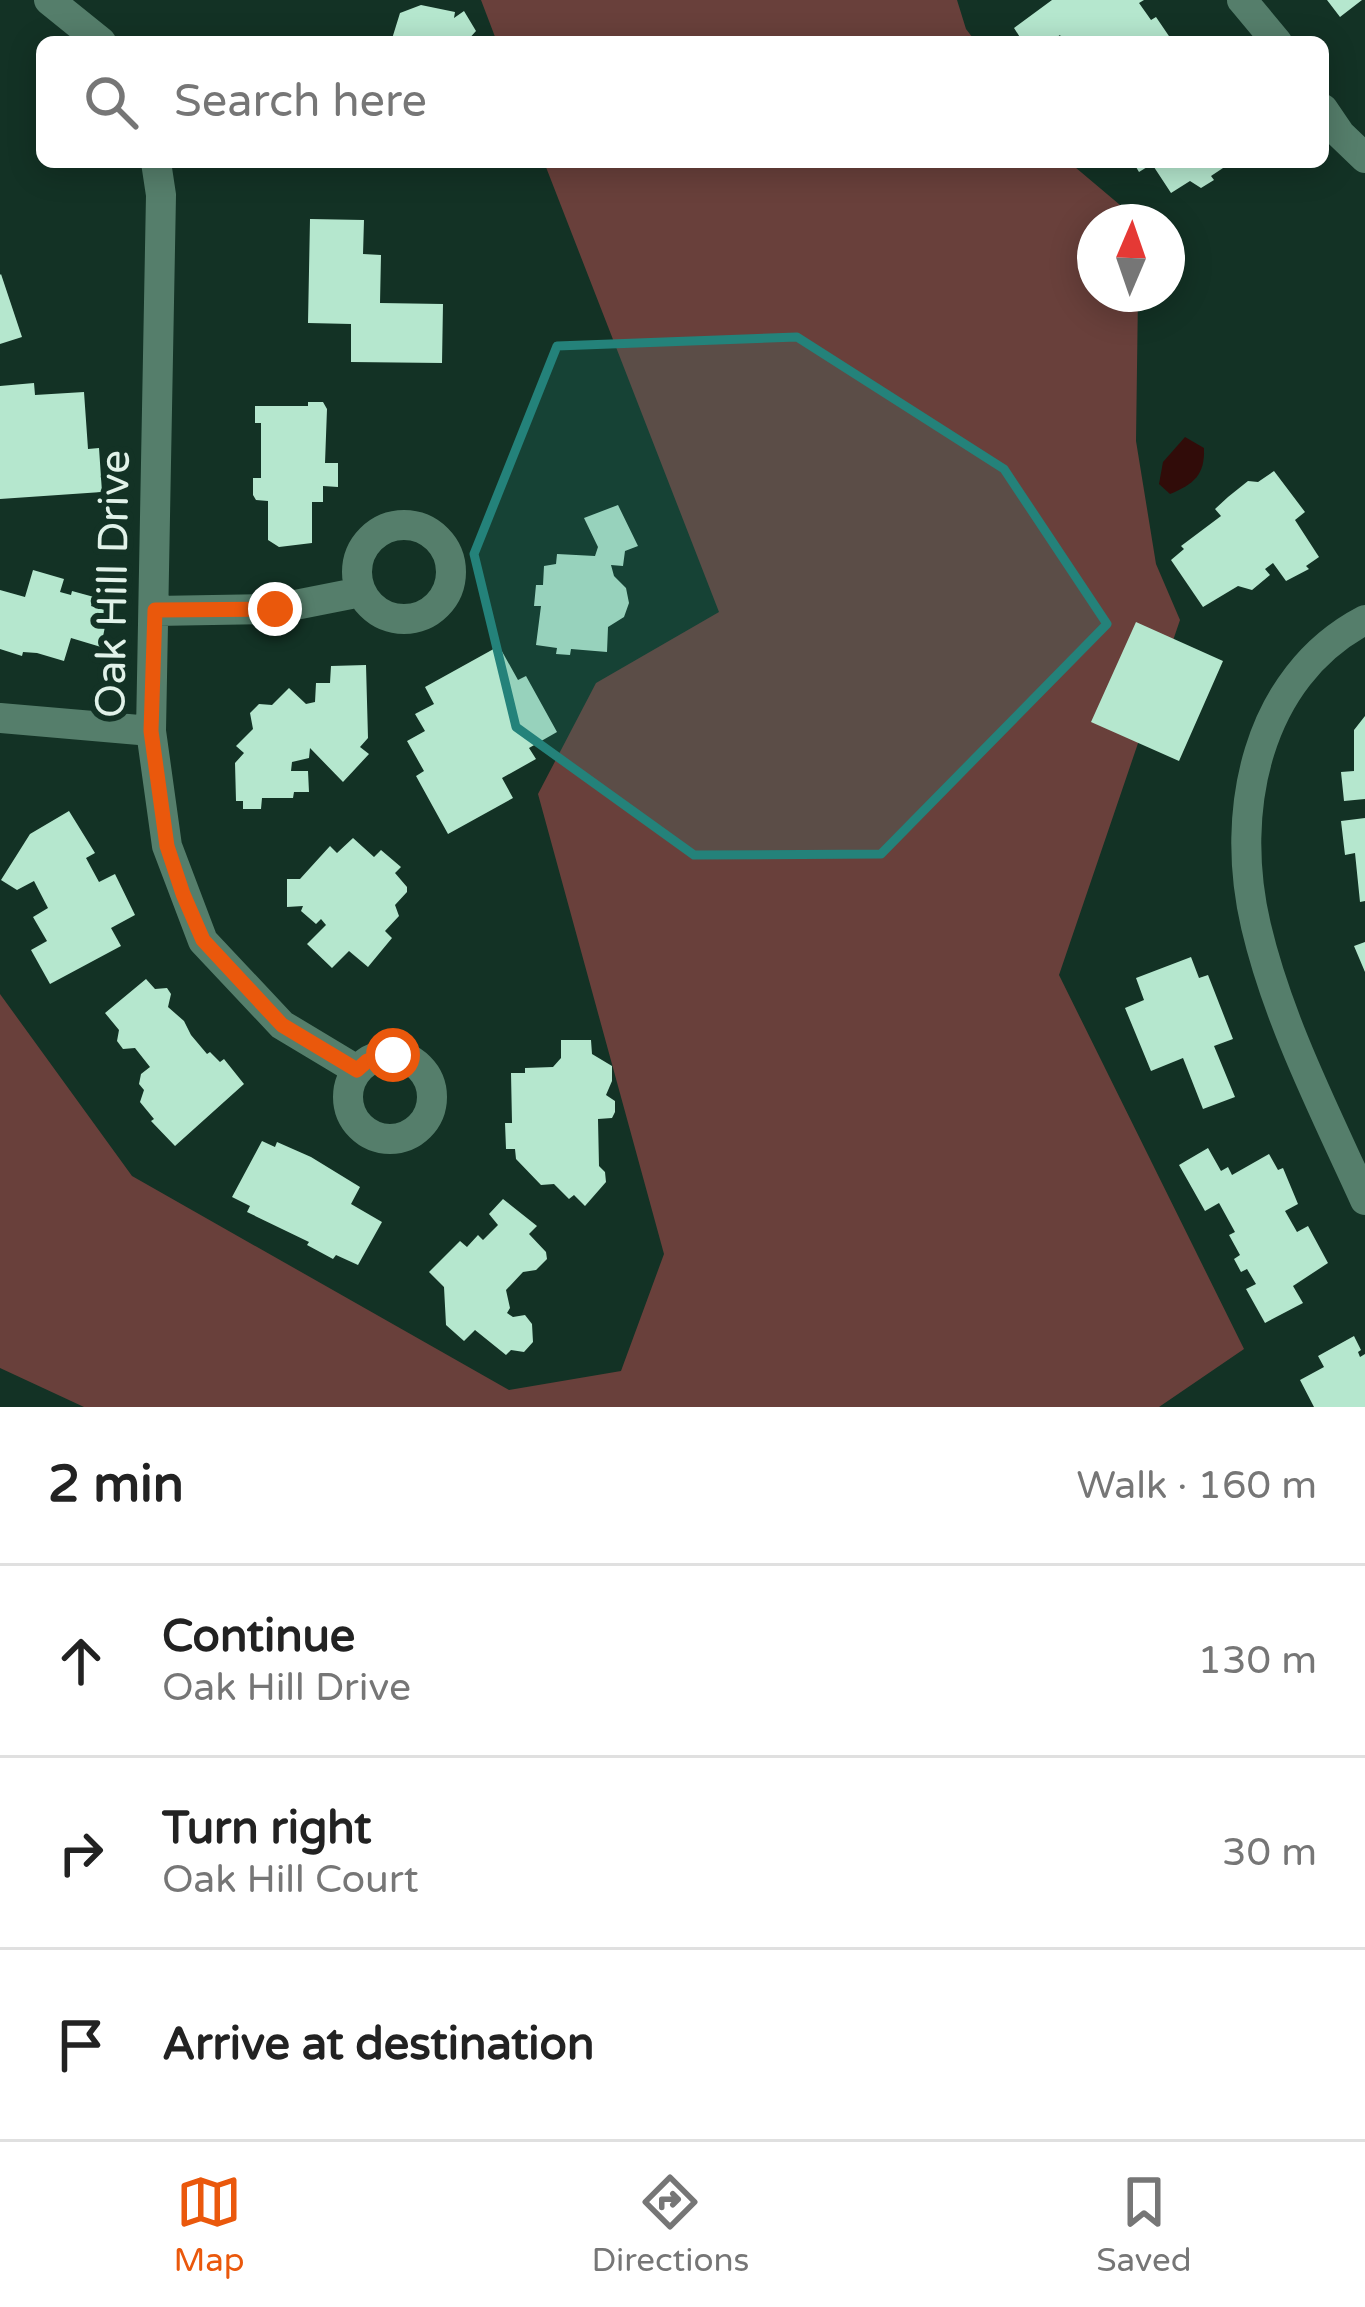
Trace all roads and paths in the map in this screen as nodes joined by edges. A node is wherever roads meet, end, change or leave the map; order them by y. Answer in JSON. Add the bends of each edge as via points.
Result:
{"nodes":[{"id":1,"x":49,"y":0,"type":"edge"},
{"id":2,"x":1241,"y":0,"type":"edge"},
{"id":3,"x":94,"y":36,"type":"edge"},
{"id":4,"x":1272,"y":36,"type":"edge"},
{"id":5,"x":1329,"y":118,"type":"edge"},
{"id":6,"x":1365,"y":158,"type":"edge"},
{"id":7,"x":157,"y":168,"type":"edge"},
{"id":8,"x":361,"y":592,"type":"dead end"},
{"id":9,"x":155,"y":610,"type":"junction"},
{"id":10,"x":1365,"y":620,"type":"edge"},
{"id":11,"x":0,"y":718,"type":"edge"},
{"id":12,"x":151,"y":731,"type":"junction"},
{"id":13,"x":357,"y":1070,"type":"dead end"},
{"id":14,"x":1365,"y":1200,"type":"edge"}],
"edges":[{"from":1,"to":3,"type":"street"},
{"from":2,"to":4,"type":"street"},
{"from":5,"to":6,"type":"street"},
{"from":7,"to":9,"type":"street","name":"Oak Hill Drive"},
{"from":8,"to":9,"type":"street","via":[[275,609]]},
{"from":9,"to":12,"type":"street","name":"Oak Hill Drive"},
{"from":10,"to":14,"type":"street","via":[[1320,648],[1264,730],[1245,848],[1255,924],[1282,1009]]},
{"from":11,"to":12,"type":"street"},
{"from":12,"to":13,"type":"street","name":"Oak Hill Drive","via":[[167,846],[203,940],[282,1025]]}]}
